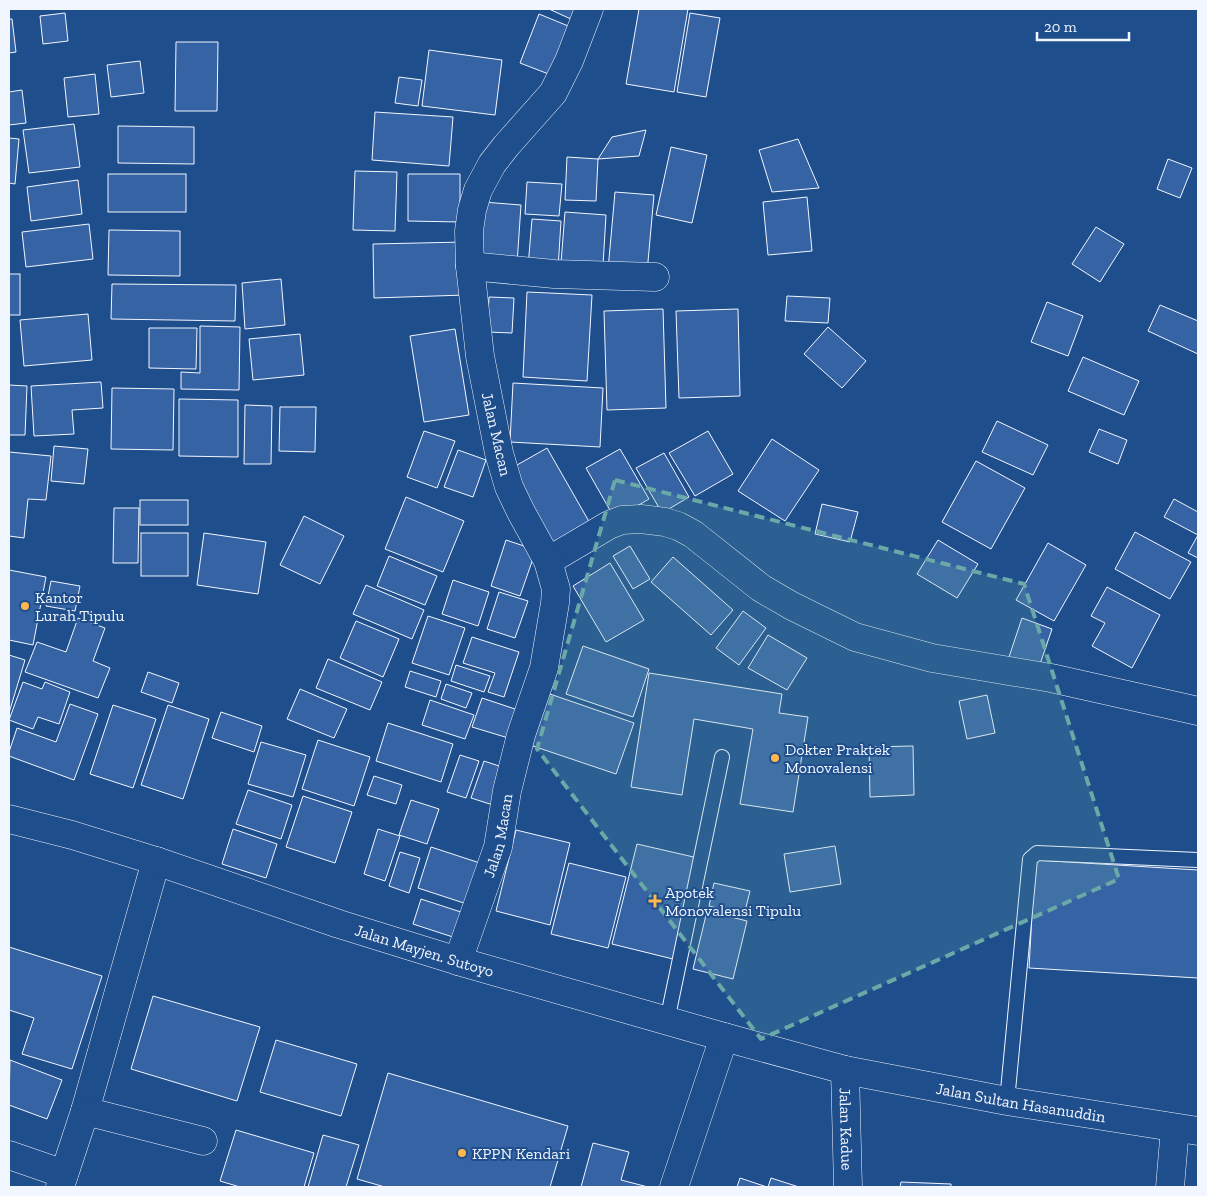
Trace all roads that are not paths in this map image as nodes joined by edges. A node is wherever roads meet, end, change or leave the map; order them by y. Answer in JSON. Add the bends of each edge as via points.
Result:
{"nodes":[{"id":1,"x":589,"y":9,"type":"edge"},
{"id":2,"x":470,"y":266,"type":"junction"},
{"id":3,"x":654,"y":277,"type":"dead end"},
{"id":4,"x":548,"y":561,"type":"junction"},
{"id":5,"x":1198,"y":711,"type":"edge"},
{"id":6,"x":722,"y":757,"type":"dead end"},
{"id":7,"x":9,"y":819,"type":"edge"},
{"id":8,"x":1198,"y":860,"type":"edge"},
{"id":9,"x":156,"y":861,"type":"junction"},
{"id":10,"x":458,"y":961,"type":"junction"},
{"id":11,"x":667,"y":1021,"type":"junction"},
{"id":12,"x":724,"y":1037,"type":"junction"},
{"id":13,"x":845,"y":1070,"type":"junction"},
{"id":14,"x":1007,"y":1101,"type":"junction"},
{"id":15,"x":85,"y":1111,"type":"junction"},
{"id":16,"x":1187,"y":1130,"type":"edge"},
{"id":17,"x":203,"y":1141,"type":"dead end"},
{"id":18,"x":9,"y":1155,"type":"edge"},
{"id":19,"x":62,"y":1181,"type":"edge"},
{"id":20,"x":674,"y":1187,"type":"edge"},
{"id":21,"x":848,"y":1187,"type":"edge"},
{"id":22,"x":1170,"y":1187,"type":"edge"}],
"edges":[{"from":1,"to":2,"type":"main road","name":"Jalan Macan","via":[[554,93],[506,146],[478,190],[469,231]]},
{"from":2,"to":3,"type":"main road","via":[[554,274]]},
{"from":2,"to":4,"type":"main road","name":"Jalan Macan","via":[[480,356],[498,453],[509,487]]},
{"from":4,"to":5,"type":"main road","via":[[622,520],[664,522],[693,534],[761,588],[855,637],[932,658],[1051,678]]},
{"from":4,"to":10,"type":"main road","name":"Jalan Macan","via":[[556,589],[544,668],[521,735],[498,847]]},
{"from":6,"to":11,"type":"lane"},
{"from":7,"to":9,"type":"main road","name":"Jalan Mayjen. Sutoyo"},
{"from":8,"to":14,"type":"lane","via":[[1037,853],[1032,856]]},
{"from":9,"to":10,"type":"main road","name":"Jalan Mayjen. Sutoyo"},
{"from":9,"to":15,"type":"main road"},
{"from":10,"to":11,"type":"main road","name":"Jalan Mayjen. Sutoyo"},
{"from":11,"to":12,"type":"main road","name":"Jalan Mayjen. Sutoyo"},
{"from":12,"to":13,"type":"main road","name":"Jalan Mayjen. Sutoyo"},
{"from":12,"to":20,"type":"main road"},
{"from":13,"to":14,"type":"main road","name":"Jalan Sultan Hasanuddin"},
{"from":13,"to":21,"type":"main road","name":"Jalan Kadue"},
{"from":14,"to":16,"type":"main road","name":"Jalan Sultan Hasanuddin"},
{"from":15,"to":17,"type":"main road"},
{"from":15,"to":19,"type":"main road"},
{"from":16,"to":22,"type":"main road"},
{"from":18,"to":19,"type":"main road"}]}
